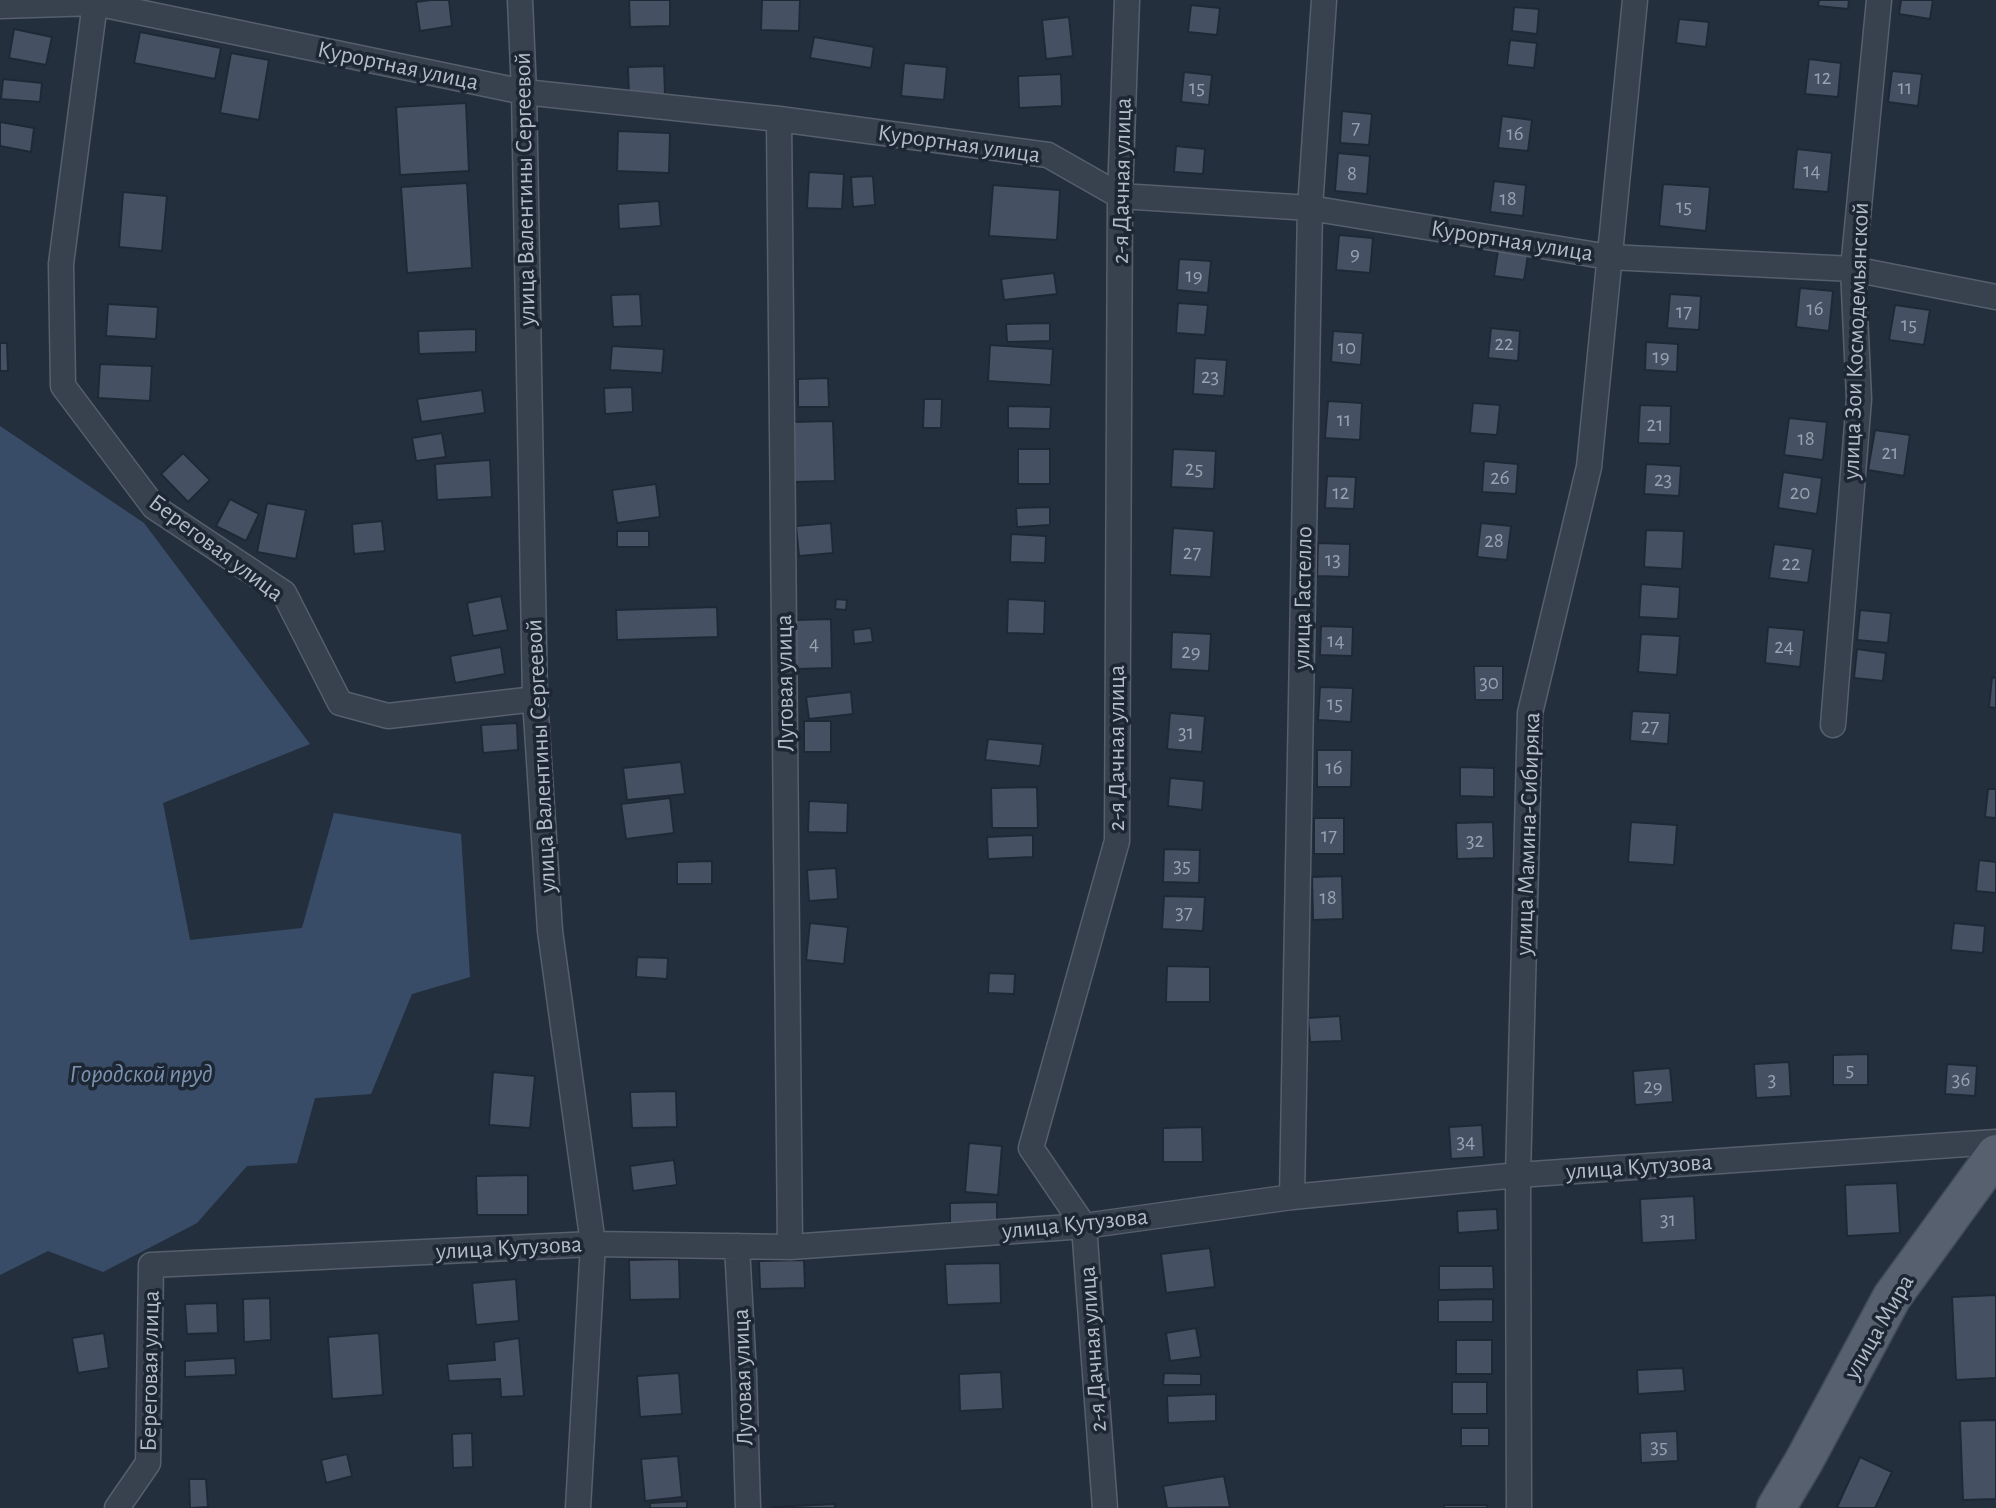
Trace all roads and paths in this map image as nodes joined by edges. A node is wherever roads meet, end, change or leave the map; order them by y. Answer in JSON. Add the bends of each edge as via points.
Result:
{"nodes":[{"id":1,"x":520,"y":0,"type":"edge"},
{"id":2,"x":1127,"y":0,"type":"edge"},
{"id":3,"x":1324,"y":0,"type":"edge"},
{"id":4,"x":1634,"y":0,"type":"edge"},
{"id":5,"x":1879,"y":0,"type":"edge"},
{"id":6,"x":97,"y":1,"type":"edge"},
{"id":7,"x":0,"y":6,"type":"edge"},
{"id":8,"x":524,"y":92,"type":"junction"},
{"id":9,"x":779,"y":119,"type":"junction"},
{"id":10,"x":1120,"y":197,"type":"junction"},
{"id":11,"x":1310,"y":208,"type":"junction"},
{"id":12,"x":1609,"y":257,"type":"junction"},
{"id":13,"x":1853,"y":269,"type":"junction"},
{"id":14,"x":1996,"y":297,"type":"edge"},
{"id":15,"x":535,"y":699,"type":"junction"},
{"id":16,"x":1833,"y":725,"type":"dead end"},
{"id":17,"x":1996,"y":1142,"type":"edge"},
{"id":18,"x":1996,"y":1154,"type":"edge"},
{"id":19,"x":1518,"y":1175,"type":"junction"},
{"id":20,"x":1292,"y":1197,"type":"junction"},
{"id":21,"x":1084,"y":1226,"type":"junction"},
{"id":22,"x":593,"y":1244,"type":"junction"},
{"id":23,"x":737,"y":1246,"type":"junction"},
{"id":24,"x":790,"y":1247,"type":"junction"},
{"id":25,"x":151,"y":1265,"type":"joint"},
{"id":26,"x":117,"y":1508,"type":"edge"},
{"id":27,"x":578,"y":1508,"type":"edge"},
{"id":28,"x":748,"y":1508,"type":"edge"},
{"id":29,"x":1105,"y":1508,"type":"edge"},
{"id":30,"x":1519,"y":1508,"type":"edge"},
{"id":31,"x":1776,"y":1508,"type":"edge"}],
"edges":[{"from":1,"to":8,"type":"street","name":"улица Валентины Сергеевой"},
{"from":2,"to":10,"type":"street","name":"2-я Дачная улица"},
{"from":3,"to":11,"type":"street","name":"улица Гастелло"},
{"from":4,"to":12,"type":"street","name":"улица Мамина-Сибиряка"},
{"from":5,"to":13,"type":"street","name":"улица Зои Космодемьянской"},
{"from":6,"to":7,"type":"street","name":"Курортная улица"},
{"from":6,"to":8,"type":"street","name":"Курортная улица"},
{"from":6,"to":15,"type":"street","name":"Береговая улица","via":[[61,264],[62,386],[154,507],[284,593],[340,703],[387,716]]},
{"from":8,"to":9,"type":"street","name":"Курортная улица"},
{"from":8,"to":15,"type":"street","name":"улица Валентины Сергеевой"},
{"from":9,"to":10,"type":"street","name":"Курортная улица","via":[[1048,155]]},
{"from":9,"to":24,"type":"street","name":"Луговая улица"},
{"from":10,"to":11,"type":"street","name":"Курортная улица"},
{"from":10,"to":21,"type":"street","name":"2-я Дачная улица","via":[[1117,841],[1031,1148]]},
{"from":11,"to":12,"type":"street","name":"Курортная улица"},
{"from":11,"to":20,"type":"street","name":"улица Гастелло"},
{"from":12,"to":13,"type":"street","name":"Курортная улица"},
{"from":12,"to":19,"type":"street","name":"улица Мамина-Сибиряка","via":[[1589,467],[1530,713]]},
{"from":13,"to":14,"type":"street","name":"Курортная улица"},
{"from":13,"to":16,"type":"street","name":"улица Зои Космодемьянской","via":[[1859,399]]},
{"from":15,"to":22,"type":"street","name":"улица Валентины Сергеевой","via":[[550,931]]},
{"from":17,"to":19,"type":"street","name":"улица Кутузова"},
{"from":18,"to":31,"type":"main road","name":"улица Мира","via":[[1892,1297]]},
{"from":19,"to":20,"type":"street","name":"улица Кутузова"},
{"from":19,"to":30,"type":"street","name":"улица Мамина-Сибиряка"},
{"from":20,"to":21,"type":"street","name":"улица Кутузова"},
{"from":21,"to":24,"type":"street","name":"улица Кутузова"},
{"from":21,"to":29,"type":"street","name":"2-я Дачная улица"},
{"from":22,"to":23,"type":"street","name":"улица Кутузова"},
{"from":22,"to":25,"type":"street","name":"улица Кутузова"},
{"from":22,"to":27,"type":"street","name":"улица Валентины Сергеевой"},
{"from":23,"to":24,"type":"street","name":"улица Кутузова"},
{"from":23,"to":28,"type":"street","name":"Луговая улица"},
{"from":25,"to":26,"type":"street","name":"Береговая улица","via":[[148,1464]]}]}
